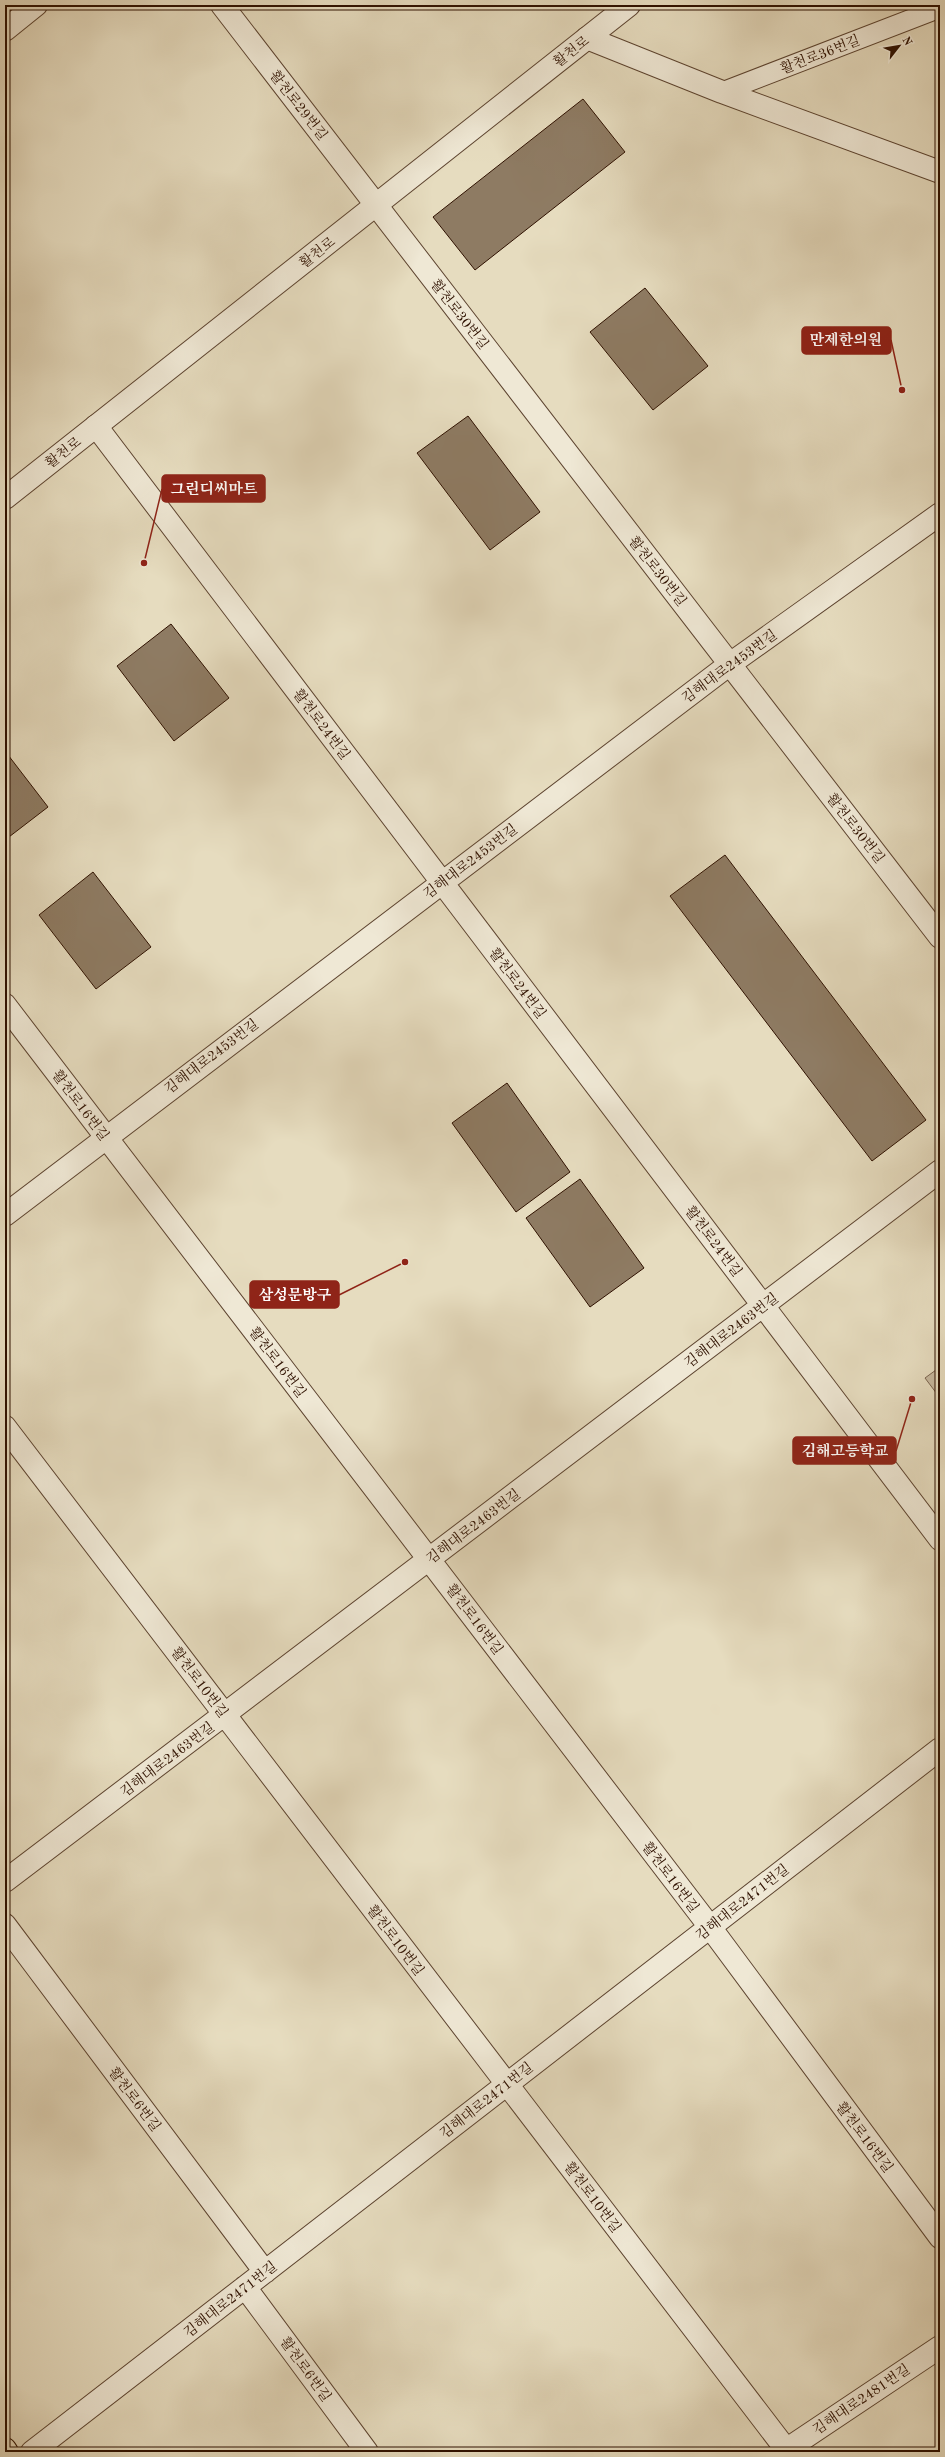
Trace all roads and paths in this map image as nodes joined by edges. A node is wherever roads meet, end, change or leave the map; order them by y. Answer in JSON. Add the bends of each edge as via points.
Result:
{"nodes":[{"id":1,"x":36,"y":5,"type":"edge"},
{"id":2,"x":222,"y":5,"type":"edge"},
{"id":3,"x":629,"y":5,"type":"edge"},
{"id":4,"x":940,"y":8,"type":"edge"},
{"id":5,"x":5,"y":30,"type":"edge"},
{"id":6,"x":587,"y":38,"type":"junction"},
{"id":7,"x":722,"y":92,"type":"junction"},
{"id":8,"x":940,"y":172,"type":"edge"},
{"id":9,"x":376,"y":205,"type":"junction"},
{"id":10,"x":96,"y":426,"type":"junction"},
{"id":11,"x":5,"y":498,"type":"edge"},
{"id":12,"x":940,"y":514,"type":"edge"},
{"id":13,"x":730,"y":664,"type":"junction"},
{"id":14,"x":442,"y":882,"type":"junction"},
{"id":15,"x":940,"y":937,"type":"edge"},
{"id":16,"x":5,"y":1005,"type":"edge"},
{"id":17,"x":105,"y":1137,"type":"junction"},
{"id":18,"x":940,"y":1171,"type":"edge"},
{"id":19,"x":5,"y":1215,"type":"edge"},
{"id":20,"x":763,"y":1306,"type":"junction"},
{"id":21,"x":5,"y":1427,"type":"edge"},
{"id":22,"x":940,"y":1539,"type":"edge"},
{"id":23,"x":429,"y":1560,"type":"junction"},
{"id":24,"x":225,"y":1715,"type":"junction"},
{"id":25,"x":940,"y":1749,"type":"edge"},
{"id":26,"x":5,"y":1881,"type":"edge"},
{"id":27,"x":5,"y":1925,"type":"edge"},
{"id":28,"x":710,"y":1927,"type":"junction"},
{"id":29,"x":507,"y":2084,"type":"junction"},
{"id":30,"x":940,"y":2237,"type":"edge"},
{"id":31,"x":264,"y":2272,"type":"junction"},
{"id":32,"x":245,"y":2287,"type":"junction"},
{"id":33,"x":940,"y":2347,"type":"edge"},
{"id":34,"x":5,"y":2449,"type":"edge"},
{"id":35,"x":786,"y":2451,"type":"edge"},
{"id":36,"x":7,"y":2452,"type":"edge"},
{"id":37,"x":32,"y":2452,"type":"edge"},
{"id":38,"x":367,"y":2452,"type":"edge"}],
"edges":[{"from":1,"to":5,"type":"street"},
{"from":2,"to":9,"type":"street","name":"활천로29번길"},
{"from":3,"to":6,"type":"street","name":"활천로"},
{"from":4,"to":7,"type":"lane","name":"활천로36번길"},
{"from":6,"to":7,"type":"street"},
{"from":6,"to":9,"type":"street","name":"활천로"},
{"from":7,"to":8,"type":"street"},
{"from":9,"to":10,"type":"street","name":"활천로"},
{"from":9,"to":13,"type":"street","name":"활천로30번길"},
{"from":10,"to":11,"type":"street","name":"활천로"},
{"from":10,"to":14,"type":"street","name":"활천로24번길"},
{"from":12,"to":13,"type":"street","name":"김해대로2453번길"},
{"from":13,"to":14,"type":"street","name":"김해대로2453번길"},
{"from":13,"to":15,"type":"street","name":"활천로30번길"},
{"from":14,"to":17,"type":"street","name":"김해대로2453번길"},
{"from":14,"to":20,"type":"street","name":"활천로24번길"},
{"from":16,"to":17,"type":"street","name":"활천로16번길"},
{"from":17,"to":19,"type":"street","name":"김해대로2453번길"},
{"from":17,"to":23,"type":"street","name":"활천로16번길"},
{"from":18,"to":20,"type":"street","name":"김해대로2463번길"},
{"from":20,"to":22,"type":"street","name":"활천로24번길"},
{"from":20,"to":23,"type":"street","name":"김해대로2463번길"},
{"from":21,"to":24,"type":"street","name":"활천로10번길"},
{"from":23,"to":24,"type":"street","name":"김해대로2463번길"},
{"from":23,"to":28,"type":"street","name":"활천로16번길"},
{"from":24,"to":26,"type":"street","name":"김해대로2463번길"},
{"from":24,"to":29,"type":"street","name":"활천로10번길"},
{"from":25,"to":28,"type":"street","name":"김해대로2471번길"},
{"from":27,"to":31,"type":"street","name":"활천로6번길"},
{"from":28,"to":29,"type":"street","name":"김해대로2471번길"},
{"from":28,"to":30,"type":"street","name":"활천로16번길"},
{"from":29,"to":31,"type":"street","name":"김해대로2471번길"},
{"from":29,"to":35,"type":"street","name":"활천로10번길"},
{"from":31,"to":32,"type":"street","name":"김해대로2471번길"},
{"from":32,"to":37,"type":"street","name":"김해대로2471번길"},
{"from":32,"to":38,"type":"street","name":"활천로6번길"},
{"from":33,"to":35,"type":"street","name":"김해대로2481번길"},
{"from":34,"to":36,"type":"main road"}]}
